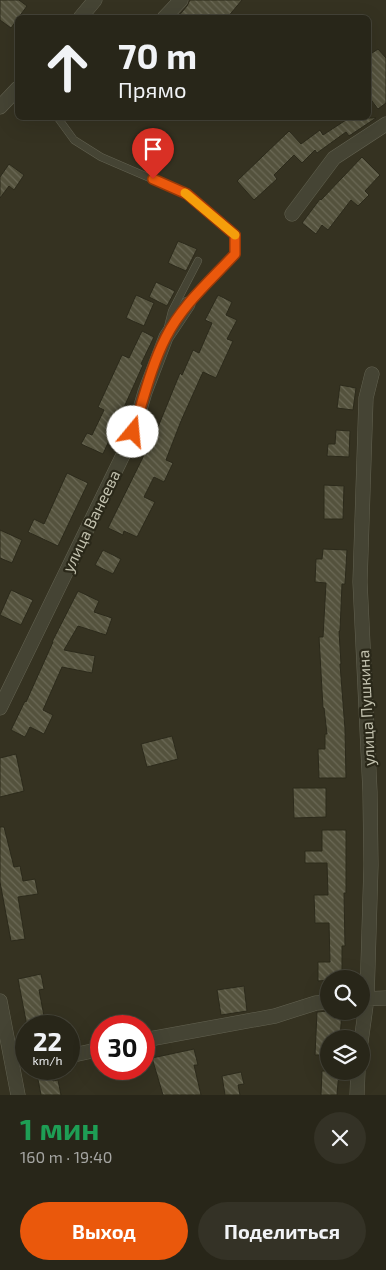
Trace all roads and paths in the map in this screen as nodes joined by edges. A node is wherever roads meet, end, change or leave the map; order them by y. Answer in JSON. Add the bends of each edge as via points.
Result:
{"nodes":[{"id":1,"x":95,"y":0,"type":"edge"},
{"id":2,"x":181,"y":0,"type":"edge"},
{"id":3,"x":82,"y":15,"type":"edge"},
{"id":4,"x":167,"y":15,"type":"edge"},
{"id":5,"x":15,"y":91,"type":"edge"},
{"id":6,"x":0,"y":107,"type":"edge"},
{"id":7,"x":59,"y":120,"type":"edge"},
{"id":8,"x":386,"y":124,"type":"edge"},
{"id":9,"x":292,"y":214,"type":"dead end"},
{"id":10,"x":198,"y":261,"type":"dead end"},
{"id":11,"x":188,"y":304,"type":"joint"},
{"id":12,"x":166,"y":337,"type":"junction"},
{"id":13,"x":372,"y":374,"type":"dead end"},
{"id":14,"x":0,"y":708,"type":"edge"},
{"id":15,"x":366,"y":970,"type":"edge"},
{"id":16,"x":370,"y":998,"type":"edge"},
{"id":17,"x":386,"y":998,"type":"edge"},
{"id":18,"x":0,"y":1001,"type":"edge"},
{"id":19,"x":320,"y":1003,"type":"edge"},
{"id":20,"x":155,"y":1038,"type":"edge"},
{"id":21,"x":15,"y":1050,"type":"edge"},
{"id":22,"x":19,"y":1080,"type":"edge"},
{"id":23,"x":358,"y":1080,"type":"edge"},
{"id":24,"x":18,"y":1095,"type":"edge"},
{"id":25,"x":357,"y":1095,"type":"edge"}],
"edges":[{"from":1,"to":3,"type":"street"},
{"from":2,"to":4,"type":"street"},
{"from":5,"to":6,"type":"street"},
{"from":7,"to":11,"type":"lane","via":[[74,140],[101,157],[187,194],[235,235],[235,254]]},
{"from":8,"to":9,"type":"street","via":[[334,158]]},
{"from":10,"to":12,"type":"lane","via":[[172,311]]},
{"from":11,"to":12,"type":"street","name":"улица Ванеева"},
{"from":12,"to":14,"type":"street","name":"улица Ванеева","via":[[124,453]]},
{"from":13,"to":15,"type":"street","name":"улица Пушкина","via":[[366,398],[360,582],[370,792],[370,908]]},
{"from":16,"to":17,"type":"street"},
{"from":18,"to":21,"type":"street"},
{"from":19,"to":20,"type":"street","via":[[275,1016]]},
{"from":22,"to":24,"type":"street"},
{"from":23,"to":25,"type":"street"}]}
